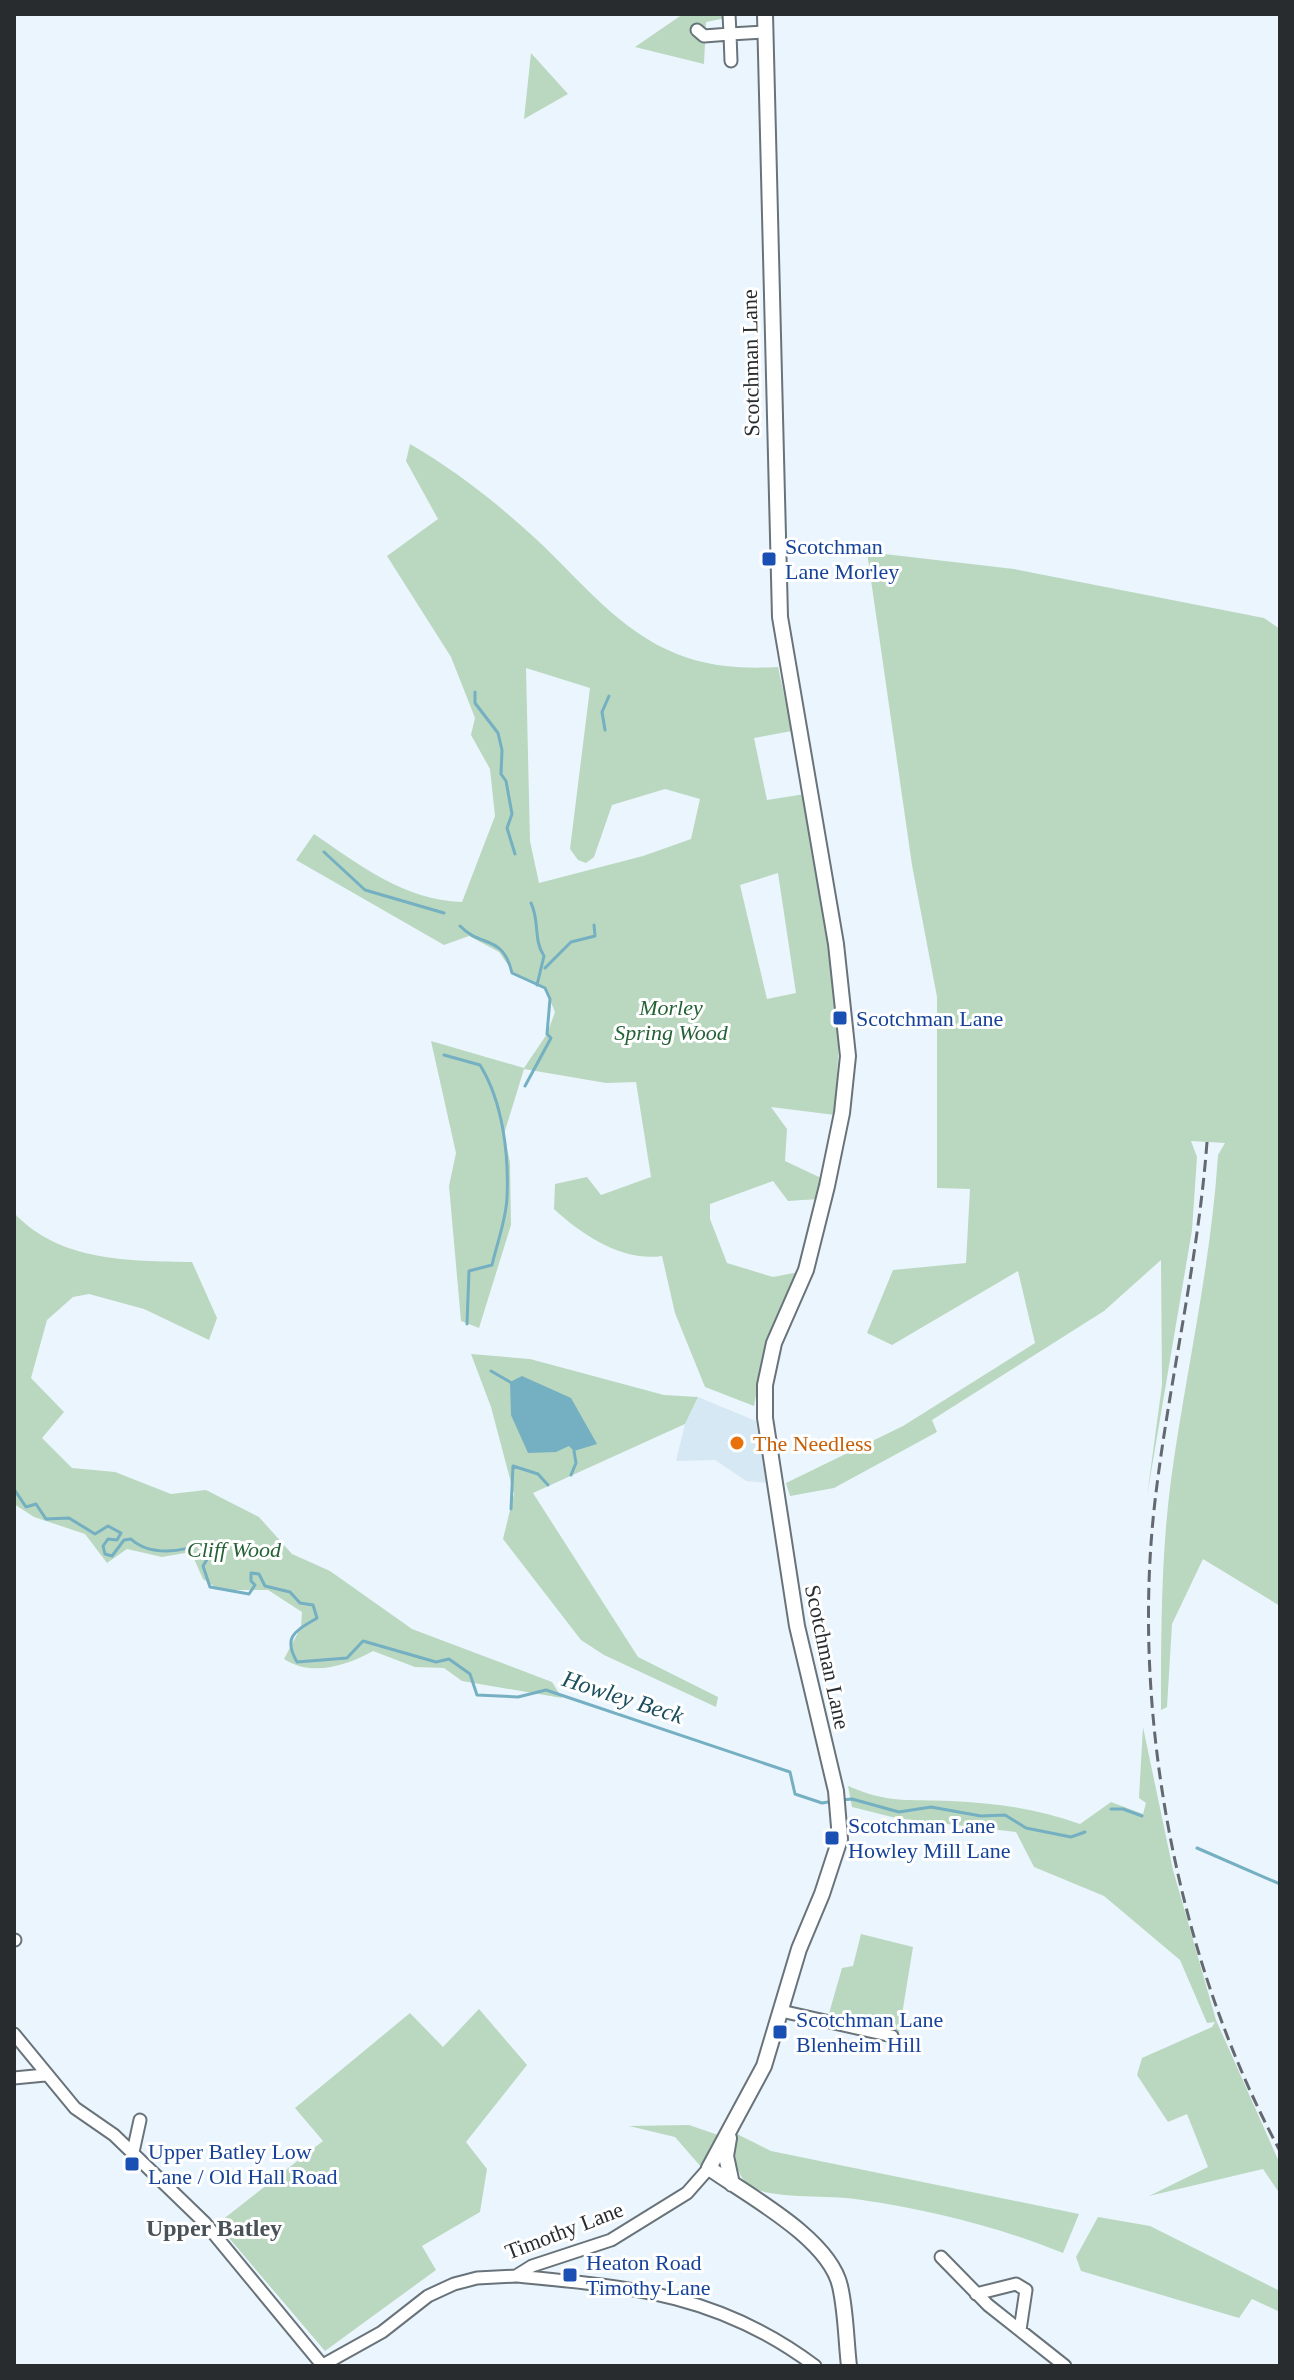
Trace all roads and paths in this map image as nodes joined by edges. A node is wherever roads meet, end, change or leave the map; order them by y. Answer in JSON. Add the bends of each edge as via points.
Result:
{"nodes":[{"id":1,"x":729,"y":14,"type":"edge"},
{"id":2,"x":765,"y":14,"type":"edge"},
{"id":3,"x":697,"y":30,"type":"dead end"},
{"id":4,"x":766,"y":32,"type":"junction"},
{"id":5,"x":730,"y":34,"type":"junction"},
{"id":6,"x":731,"y":61,"type":"dead end"},
{"id":7,"x":836,"y":1791,"type":"joint"},
{"id":8,"x":781,"y":2011,"type":"junction"},
{"id":9,"x":14,"y":2034,"type":"edge"},
{"id":10,"x":892,"y":2036,"type":"dead end"},
{"id":11,"x":45,"y":2075,"type":"junction"},
{"id":12,"x":14,"y":2078,"type":"edge"},
{"id":13,"x":140,"y":2120,"type":"dead end"},
{"id":14,"x":729,"y":2134,"type":"junction"},
{"id":15,"x":133,"y":2152,"type":"junction"},
{"id":16,"x":709,"y":2168,"type":"junction"},
{"id":17,"x":732,"y":2184,"type":"junction"},
{"id":18,"x":941,"y":2257,"type":"dead end"},
{"id":19,"x":516,"y":2276,"type":"junction"},
{"id":20,"x":976,"y":2294,"type":"junction"},
{"id":21,"x":1020,"y":2330,"type":"junction"},
{"id":22,"x":322,"y":2366,"type":"edge"},
{"id":23,"x":815,"y":2366,"type":"edge"},
{"id":24,"x":849,"y":2366,"type":"edge"},
{"id":25,"x":1065,"y":2366,"type":"edge"}],
"edges":[{"from":1,"to":5,"type":"street"},
{"from":2,"to":4,"type":"main road","name":"Scotchman Lane"},
{"from":3,"to":5,"type":"street","via":[[704,36]]},
{"from":4,"to":5,"type":"street"},
{"from":4,"to":7,"type":"main road","name":"Scotchman Lane","via":[[780,617],[836,944],[848,1056],[827,1186],[806,1270],[774,1343],[765,1418],[797,1626]]},
{"from":5,"to":6,"type":"street"},
{"from":7,"to":8,"type":"main road","name":"Timothy Lane","via":[[840,1839]]},
{"from":8,"to":10,"type":"street"},
{"from":8,"to":14,"type":"main road","name":"Timothy Lane","via":[[764,2066]]},
{"from":9,"to":11,"type":"street"},
{"from":11,"to":12,"type":"street"},
{"from":11,"to":15,"type":"street","via":[[75,2108]]},
{"from":13,"to":15,"type":"street"},
{"from":14,"to":16,"type":"main road","name":"Timothy Lane"},
{"from":14,"to":17,"type":"main road","via":[[726,2156]]},
{"from":15,"to":22,"type":"street","via":[[205,2223]]},
{"from":16,"to":17,"type":"main road"},
{"from":16,"to":19,"type":"street","name":"Timothy Lane","via":[[687,2193],[656,2215],[611,2240]]},
{"from":17,"to":24,"type":"main road","via":[[808,2239],[829,2263],[840,2283]]},
{"from":18,"to":20,"type":"street"},
{"from":19,"to":22,"type":"street","name":"Timothy Lane","via":[[477,2278],[428,2296],[382,2332]]},
{"from":19,"to":23,"type":"street","via":[[649,2290],[704,2304]]},
{"from":20,"to":21,"type":"street"},
{"from":20,"to":21,"type":"street","via":[[1016,2284],[1026,2290]]},
{"from":21,"to":25,"type":"street"}]}
